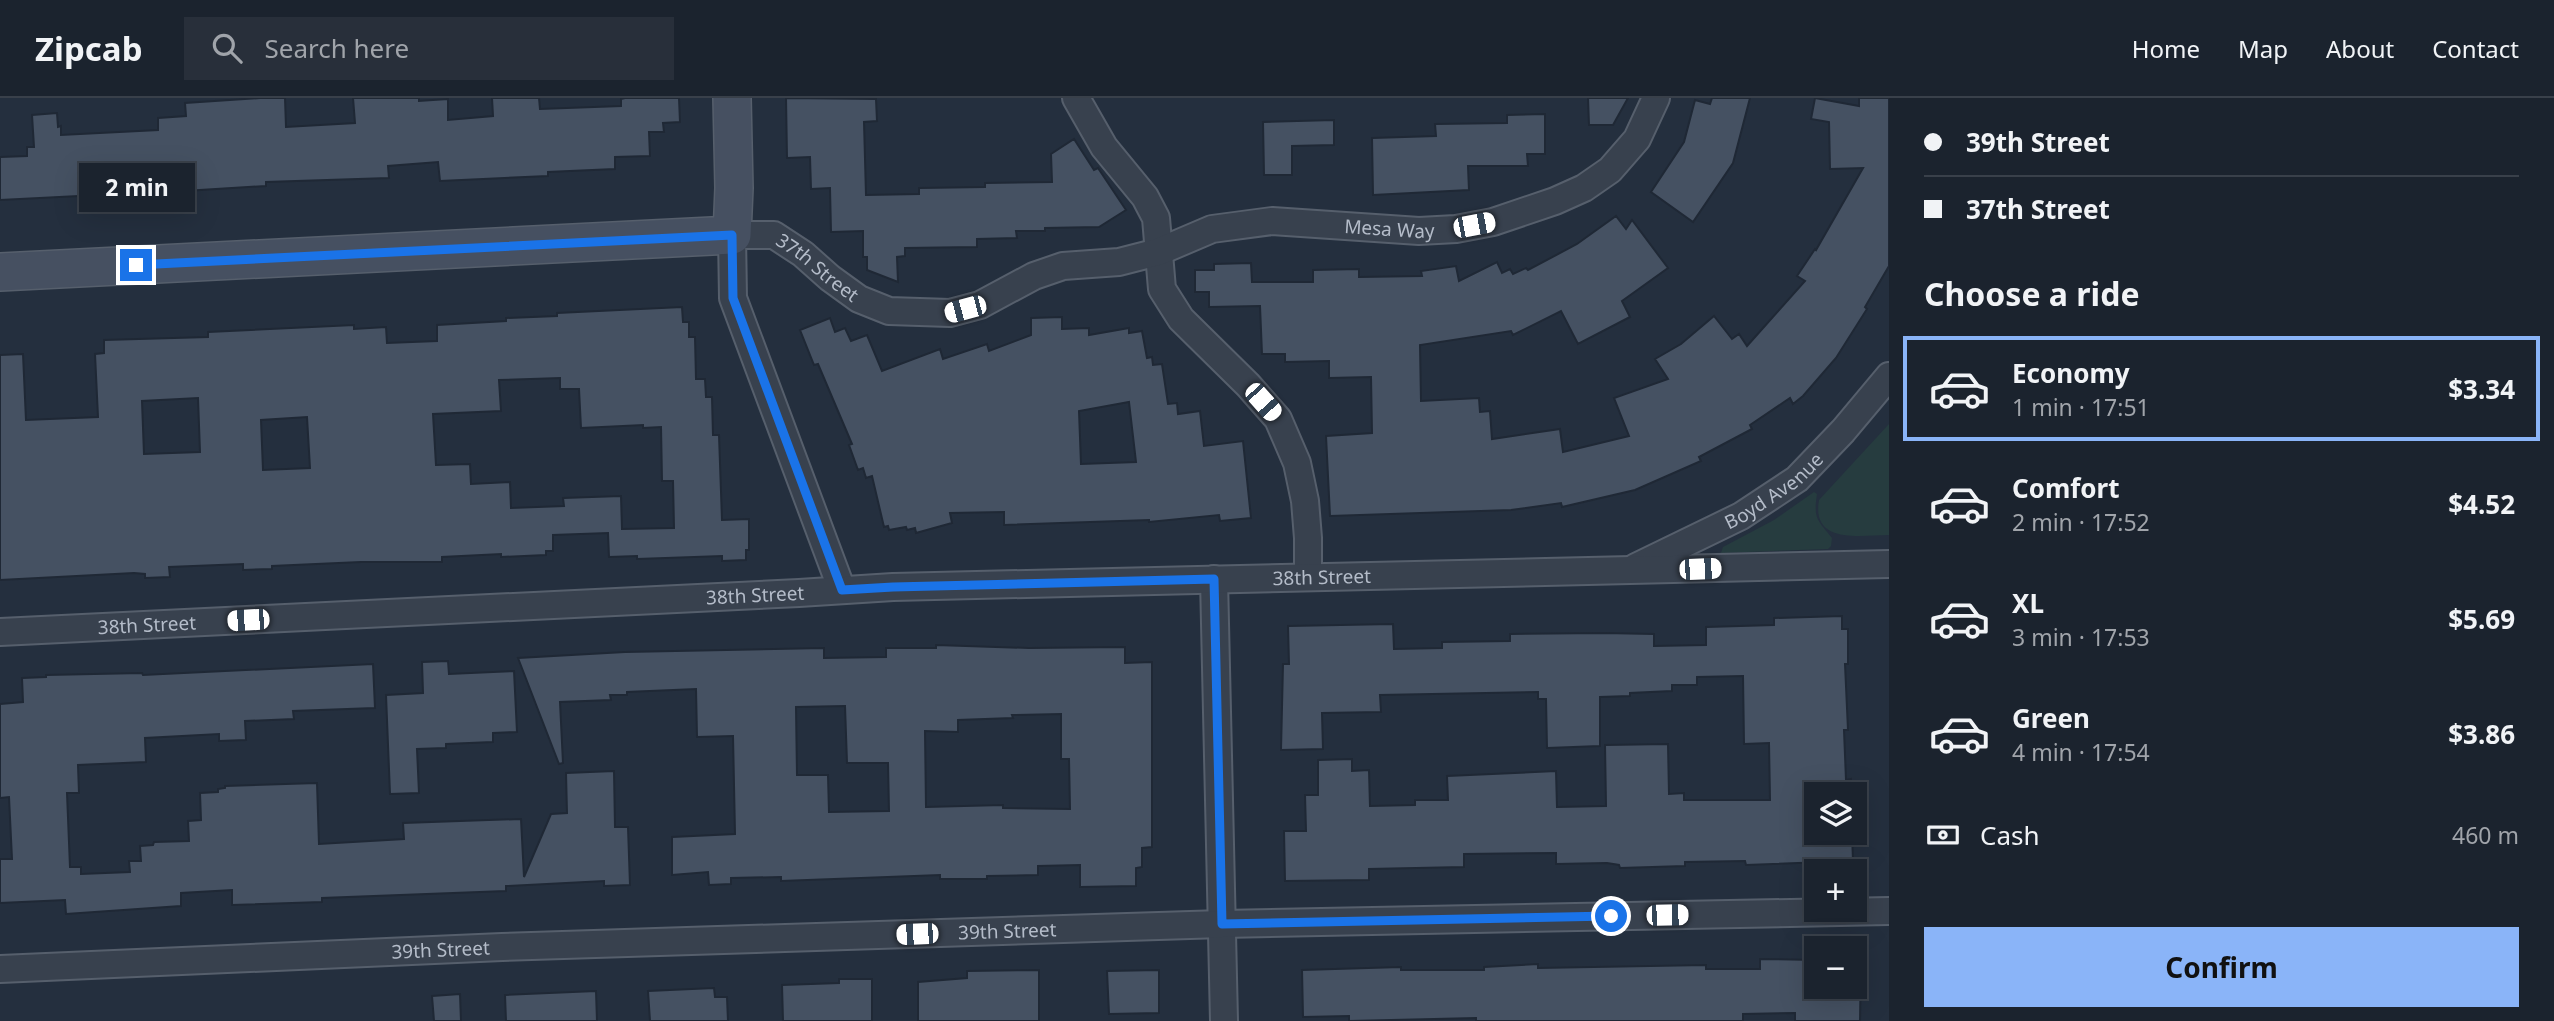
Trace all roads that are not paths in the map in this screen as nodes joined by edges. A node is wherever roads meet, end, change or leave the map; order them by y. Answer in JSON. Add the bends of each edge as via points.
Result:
{"nodes":[{"id":1,"x":732,"y":98,"type":"edge"},
{"id":2,"x":1076,"y":98,"type":"edge"},
{"id":3,"x":1656,"y":98,"type":"edge"},
{"id":4,"x":732,"y":235,"type":"junction"},
{"id":5,"x":1158,"y":252,"type":"junction"},
{"id":6,"x":0,"y":272,"type":"edge"},
{"id":7,"x":1889,"y":376,"type":"edge"},
{"id":8,"x":1889,"y":564,"type":"edge"},
{"id":9,"x":1628,"y":571,"type":"junction"},
{"id":10,"x":1308,"y":577,"type":"junction"},
{"id":11,"x":1214,"y":579,"type":"junction"},
{"id":12,"x":842,"y":590,"type":"junction"},
{"id":13,"x":0,"y":632,"type":"edge"},
{"id":14,"x":1889,"y":911,"type":"edge"},
{"id":15,"x":1222,"y":924,"type":"junction"},
{"id":16,"x":0,"y":969,"type":"edge"},
{"id":17,"x":1224,"y":1021,"type":"edge"}],
"edges":[{"from":1,"to":4,"type":"street"},
{"from":2,"to":5,"type":"street","via":[[1104,147],[1145,197],[1156,218]]},
{"from":3,"to":5,"type":"street","name":"Mesa Way","via":[[1637,139],[1610,170],[1555,201],[1493,222],[1419,231],[1272,221],[1212,229]]},
{"from":4,"to":5,"type":"street","name":"37th Street","via":[[774,235],[859,299],[889,311],[920,314],[950,313],[980,304],[1063,266],[1119,262]]},
{"from":4,"to":6,"type":"street","name":"37th Street"},
{"from":4,"to":12,"type":"street","via":[[733,298]]},
{"from":5,"to":10,"type":"street","via":[[1162,289],[1181,319],[1278,419],[1297,463],[1305,501]]},
{"from":7,"to":9,"type":"street","name":"Boyd Avenue","via":[[1797,479],[1741,516]]},
{"from":8,"to":9,"type":"street","name":"38th Street"},
{"from":9,"to":10,"type":"street","name":"38th Street"},
{"from":10,"to":11,"type":"street","name":"38th Street"},
{"from":11,"to":12,"type":"street","name":"38th Street"},
{"from":11,"to":15,"type":"street"},
{"from":12,"to":13,"type":"street","name":"38th Street"},
{"from":14,"to":15,"type":"street","name":"39th Street"},
{"from":15,"to":16,"type":"street","name":"39th Street"},
{"from":15,"to":17,"type":"street"}]}
